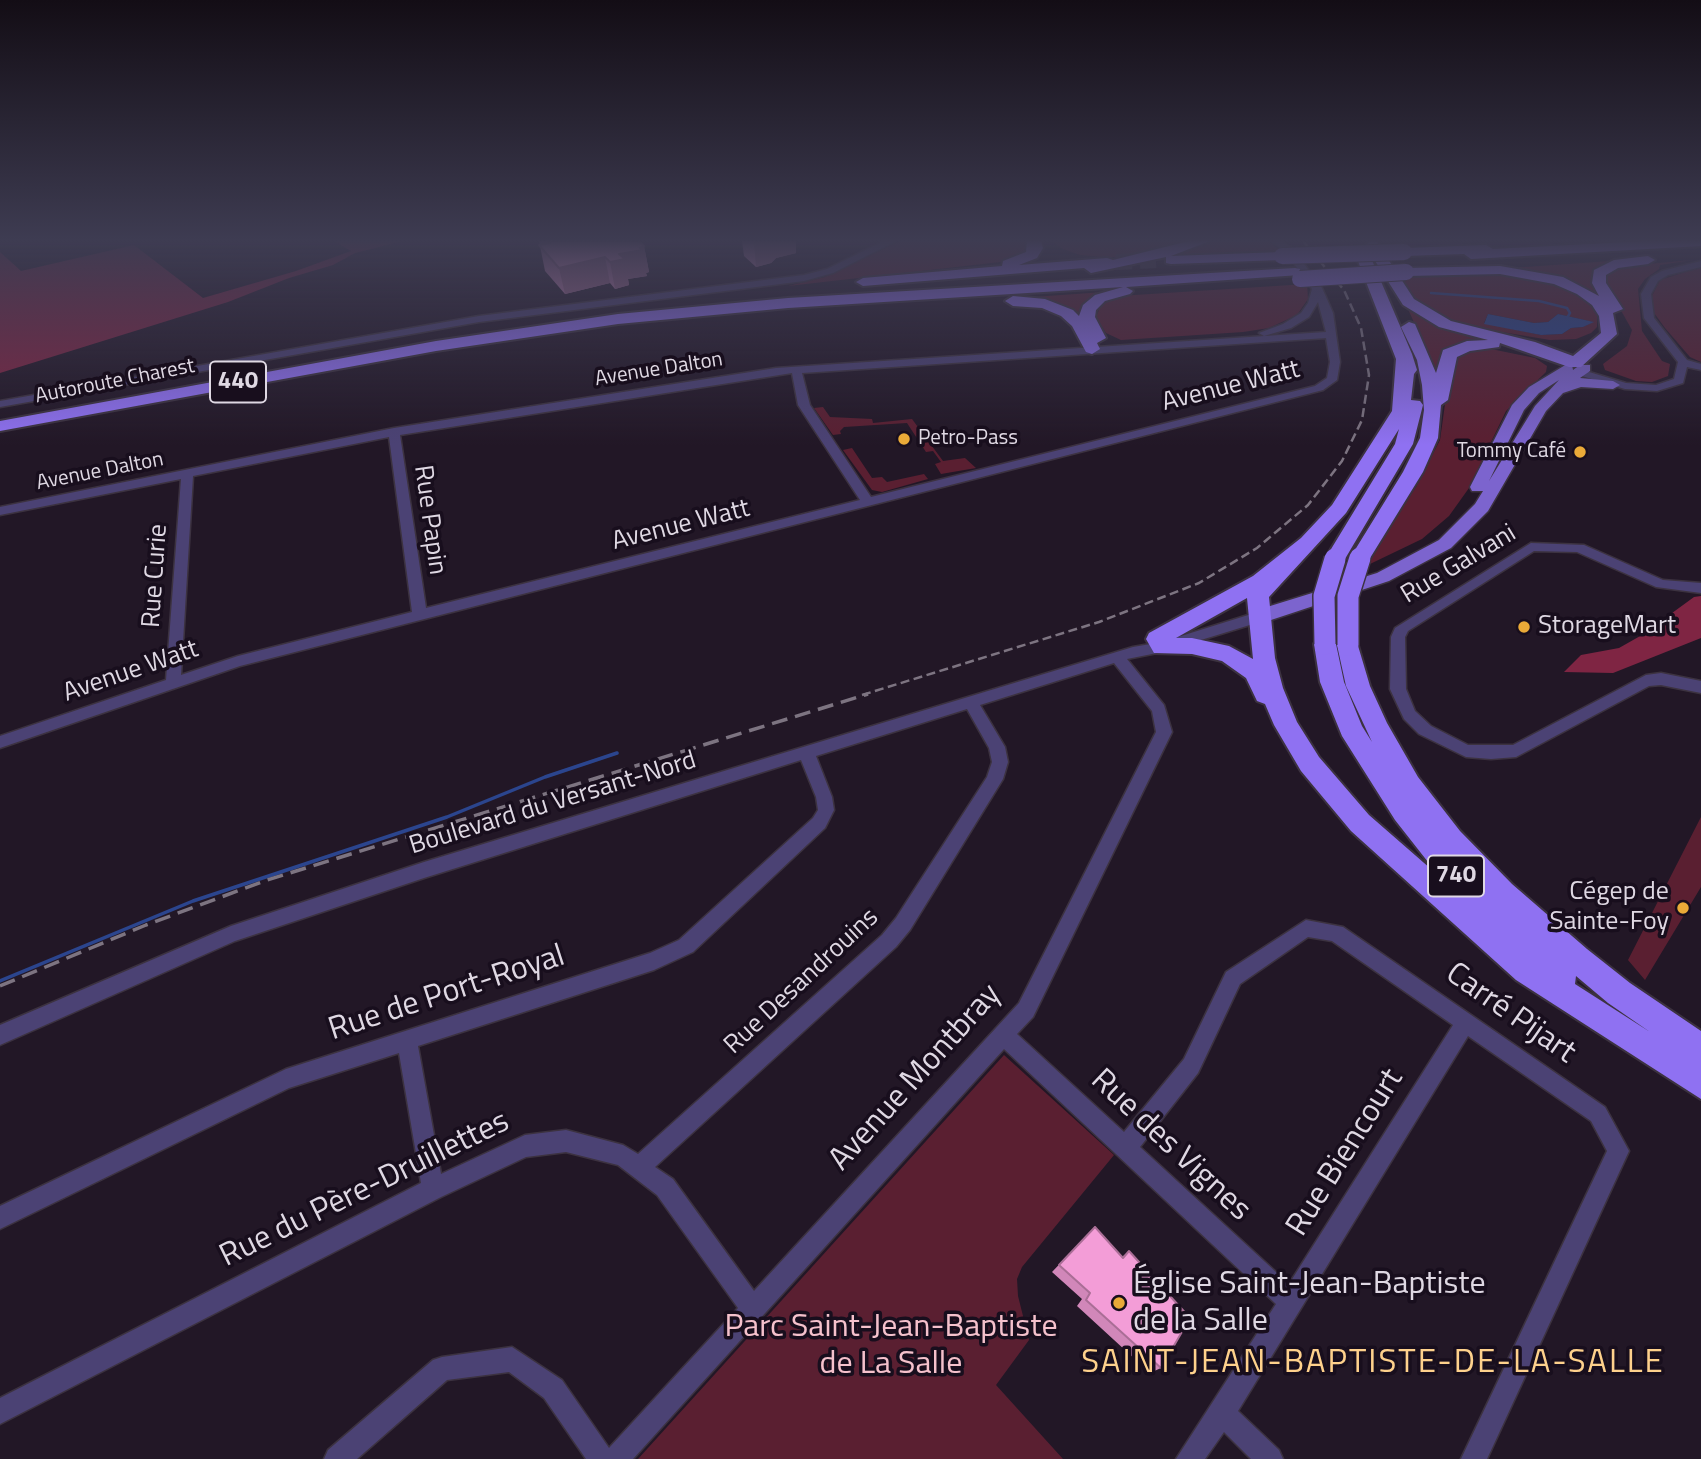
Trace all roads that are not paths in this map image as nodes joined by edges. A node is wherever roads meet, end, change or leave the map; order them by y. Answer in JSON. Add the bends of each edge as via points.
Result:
{"nodes":[{"id":1,"x":554,"y":309,"type":"edge"},
{"id":2,"x":624,"y":309,"type":"edge"},
{"id":3,"x":653,"y":309,"type":"edge"},
{"id":4,"x":717,"y":309,"type":"edge"},
{"id":5,"x":797,"y":309,"type":"edge"},
{"id":6,"x":1059,"y":309,"type":"edge"},
{"id":7,"x":1090,"y":309,"type":"edge"},
{"id":8,"x":1309,"y":309,"type":"edge"},
{"id":9,"x":1326,"y":309,"type":"edge"},
{"id":10,"x":1385,"y":309,"type":"edge"},
{"id":11,"x":1400,"y":309,"type":"edge"},
{"id":12,"x":1417,"y":309,"type":"edge"},
{"id":13,"x":1603,"y":309,"type":"edge"},
{"id":14,"x":1615,"y":309,"type":"edge"},
{"id":15,"x":1647,"y":309,"type":"edge"},
{"id":16,"x":550,"y":320,"type":"junction"},
{"id":17,"x":1608,"y":320,"type":"junction"},
{"id":18,"x":1332,"y":335,"type":"junction"},
{"id":19,"x":1485,"y":335,"type":"junction"},
{"id":20,"x":475,"y":339,"type":"junction"},
{"id":21,"x":1201,"y":343,"type":"junction"},
{"id":22,"x":1098,"y":349,"type":"junction"},
{"id":23,"x":1404,"y":354,"type":"junction"},
{"id":24,"x":1683,"y":362,"type":"junction"},
{"id":25,"x":1701,"y":367,"type":"edge"},
{"id":26,"x":1577,"y":368,"type":"junction"},
{"id":27,"x":796,"y":369,"type":"junction"},
{"id":28,"x":1613,"y":384,"type":"junction"},
{"id":29,"x":1644,"y":388,"type":"junction"},
{"id":30,"x":1552,"y":396,"type":"junction"},
{"id":31,"x":0,"y":404,"type":"edge"},
{"id":32,"x":0,"y":417,"type":"edge"},
{"id":33,"x":0,"y":426,"type":"edge"},
{"id":34,"x":394,"y":432,"type":"junction"},
{"id":35,"x":1429,"y":438,"type":"junction"},
{"id":36,"x":187,"y":474,"type":"junction"},
{"id":37,"x":868,"y":502,"type":"junction"},
{"id":38,"x":0,"y":512,"type":"edge"},
{"id":39,"x":1295,"y":554,"type":"junction"},
{"id":40,"x":1701,"y":588,"type":"edge"},
{"id":41,"x":1260,"y":610,"type":"junction"},
{"id":42,"x":420,"y":615,"type":"junction"},
{"id":43,"x":1159,"y":643,"type":"junction"},
{"id":44,"x":1336,"y":644,"type":"junction"},
{"id":45,"x":1125,"y":654,"type":"junction"},
{"id":46,"x":173,"y":681,"type":"junction"},
{"id":47,"x":1701,"y":687,"type":"edge"},
{"id":48,"x":971,"y":703,"type":"junction"},
{"id":49,"x":0,"y":742,"type":"edge"},
{"id":50,"x":807,"y":754,"type":"junction"},
{"id":51,"x":1310,"y":764,"type":"junction"},
{"id":52,"x":1466,"y":1022,"type":"junction"},
{"id":53,"x":0,"y":1035,"type":"edge"},
{"id":54,"x":1005,"y":1036,"type":"junction"},
{"id":55,"x":407,"y":1040,"type":"junction"},
{"id":56,"x":1701,"y":1049,"type":"edge"},
{"id":57,"x":1659,"y":1056,"type":"junction"},
{"id":58,"x":1701,"y":1083,"type":"edge"},
{"id":59,"x":1125,"y":1147,"type":"junction"},
{"id":60,"x":640,"y":1166,"type":"junction"},
{"id":61,"x":433,"y":1189,"type":"junction"},
{"id":62,"x":0,"y":1218,"type":"edge"},
{"id":63,"x":1291,"y":1303,"type":"junction"},
{"id":64,"x":753,"y":1310,"type":"junction"},
{"id":65,"x":0,"y":1411,"type":"edge"},
{"id":66,"x":1222,"y":1413,"type":"junction"},
{"id":67,"x":337,"y":1459,"type":"edge"},
{"id":68,"x":601,"y":1459,"type":"edge"},
{"id":69,"x":616,"y":1459,"type":"edge"},
{"id":70,"x":1189,"y":1459,"type":"edge"},
{"id":71,"x":1270,"y":1459,"type":"edge"},
{"id":72,"x":1475,"y":1459,"type":"edge"}],
"edges":[{"from":1,"to":31,"type":"street"},
{"from":2,"to":16,"type":"highway"},
{"from":3,"to":16,"type":"highway","name":"Autoroute Charest","number":"440"},
{"from":4,"to":20,"type":"highway","name":"Autoroute Charest","number":"440"},
{"from":5,"to":20,"type":"highway"},
{"from":6,"to":22,"type":"highway","via":[[1073,318]]},
{"from":7,"to":22,"type":"highway","via":[[1087,314]]},
{"from":8,"to":21,"type":"street","via":[[1287,326]]},
{"from":9,"to":18,"type":"street"},
{"from":10,"to":23,"type":"highway","number":"740"},
{"from":11,"to":35,"type":"highway","number":"740","via":[[1425,360],[1433,410]]},
{"from":12,"to":19,"type":"highway","via":[[1445,324]]},
{"from":13,"to":17,"type":"highway"},
{"from":14,"to":26,"type":"highway","via":[[1623,333],[1615,346]]},
{"from":15,"to":24,"type":"street","via":[[1652,324]]},
{"from":16,"to":32,"type":"highway","name":"Autoroute Charest","number":"440"},
{"from":17,"to":19,"type":"highway","via":[[1594,337],[1570,343],[1542,344]]},
{"from":17,"to":26,"type":"highway","via":[[1605,340]]},
{"from":18,"to":21,"type":"street","name":"Avenue Dalton"},
{"from":18,"to":37,"type":"street","name":"Avenue Watt","via":[[1333,377],[1319,388]]},
{"from":19,"to":26,"type":"highway","via":[[1529,345]]},
{"from":20,"to":33,"type":"highway","name":"Autoroute Charest","number":"440"},
{"from":21,"to":22,"type":"street","name":"Avenue Dalton"},
{"from":22,"to":27,"type":"street","name":"Avenue Dalton"},
{"from":23,"to":39,"type":"highway","via":[[1401,411],[1395,423],[1339,509]]},
{"from":23,"to":44,"type":"highway","number":"740","bridge":true,"via":[[1414,411],[1395,461],[1335,559],[1324,596]]},
{"from":24,"to":25,"type":"street"},
{"from":24,"to":29,"type":"street","via":[[1679,382]]},
{"from":26,"to":28,"type":"street"},
{"from":26,"to":29,"type":"street"},
{"from":26,"to":30,"type":"main road","name":"Boulevard du Versant-Nord"},
{"from":26,"to":35,"type":"highway","via":[[1505,345],[1456,349],[1447,357]]},
{"from":26,"to":41,"type":"main road","name":"Boulevard du Versant-Nord","via":[[1539,386],[1517,408],[1471,501],[1438,536],[1404,556]]},
{"from":27,"to":34,"type":"street","name":"Avenue Dalton"},
{"from":27,"to":37,"type":"street","via":[[803,405]]},
{"from":28,"to":29,"type":"street"},
{"from":28,"to":30,"type":"main road","via":[[1579,382]]},
{"from":30,"to":41,"type":"main road","name":"Boulevard du Versant-Nord","via":[[1535,415],[1482,507],[1446,544],[1383,577]]},
{"from":34,"to":36,"type":"street","name":"Avenue Dalton"},
{"from":34,"to":42,"type":"street","name":"Rue Papin"},
{"from":35,"to":44,"type":"highway","number":"740","bridge":true,"via":[[1360,558]]},
{"from":36,"to":38,"type":"street","name":"Avenue Dalton"},
{"from":36,"to":46,"type":"street","name":"Rue Curie"},
{"from":37,"to":42,"type":"street","name":"Avenue Watt"},
{"from":39,"to":41,"type":"highway","via":[[1260,591]]},
{"from":39,"to":43,"type":"highway","via":[[1243,593]]},
{"from":40,"to":47,"type":"street","name":"Rue Galvani","via":[[1661,583],[1579,548],[1531,547],[1402,628],[1398,689],[1409,715],[1444,742],[1466,751],[1516,751],[1646,681]]},
{"from":41,"to":43,"type":"street","name":"Boulevard du Versant-Nord"},
{"from":41,"to":51,"type":"highway","via":[[1264,658],[1274,697]]},
{"from":42,"to":46,"type":"street","name":"Avenue Watt"},
{"from":43,"to":45,"type":"street","name":"Boulevard du Versant-Nord"},
{"from":43,"to":51,"type":"highway","via":[[1212,649],[1246,664],[1258,678],[1284,735]]},
{"from":44,"to":56,"type":"highway","number":"740","via":[[1409,784],[1451,839],[1502,893],[1577,959]]},
{"from":44,"to":57,"type":"highway","number":"740","via":[[1332,682],[1351,729],[1422,837],[1556,974]]},
{"from":45,"to":48,"type":"street","name":"Boulevard du Versant-Nord"},
{"from":45,"to":54,"type":"street","name":"Avenue Montbray","via":[[1160,709],[1164,732],[1026,1010]]},
{"from":46,"to":49,"type":"street","name":"Avenue Watt"},
{"from":48,"to":50,"type":"street","name":"Boulevard du Versant-Nord"},
{"from":48,"to":60,"type":"street","name":"Rue Desandrouins","via":[[997,747],[1000,762],[995,779],[903,924]]},
{"from":50,"to":53,"type":"street","name":"Boulevard du Versant-Nord","via":[[424,870],[231,934]]},
{"from":50,"to":55,"type":"street","name":"Rue de Port-Royal","via":[[824,797],[826,810],[819,823],[687,946],[654,961]]},
{"from":51,"to":57,"type":"highway","via":[[1360,822],[1526,970]]},
{"from":52,"to":59,"type":"street","name":"Carré Pijart","via":[[1336,933],[1306,928],[1233,978],[1191,1066]]},
{"from":52,"to":63,"type":"street","name":"Rue Biencourt"},
{"from":52,"to":72,"type":"street","name":"Carré Pijart","via":[[1598,1114],[1618,1151]]},
{"from":54,"to":59,"type":"street","name":"Rue des Vignes"},
{"from":54,"to":64,"type":"street","name":"Avenue Montbray"},
{"from":55,"to":61,"type":"street"},
{"from":55,"to":62,"type":"street","name":"Rue de Port-Royal","via":[[286,1079]]},
{"from":57,"to":58,"type":"highway","number":"740"},
{"from":59,"to":63,"type":"street","name":"Rue des Vignes"},
{"from":60,"to":61,"type":"street","name":"Rue du Père-Druillettes","via":[[624,1156],[566,1141],[525,1146]]},
{"from":60,"to":64,"type":"street","name":"Rue du Père-Druillettes","via":[[665,1187]]},
{"from":61,"to":65,"type":"street","name":"Rue du Père-Druillettes"},
{"from":63,"to":66,"type":"street","name":"Rue Biencourt"},
{"from":64,"to":69,"type":"street","name":"Avenue Montbray"},
{"from":66,"to":70,"type":"street","name":"Rue Biencourt"},
{"from":66,"to":71,"type":"street"},
{"from":67,"to":68,"type":"street","via":[[442,1369],[512,1359],[553,1389]]}]}
